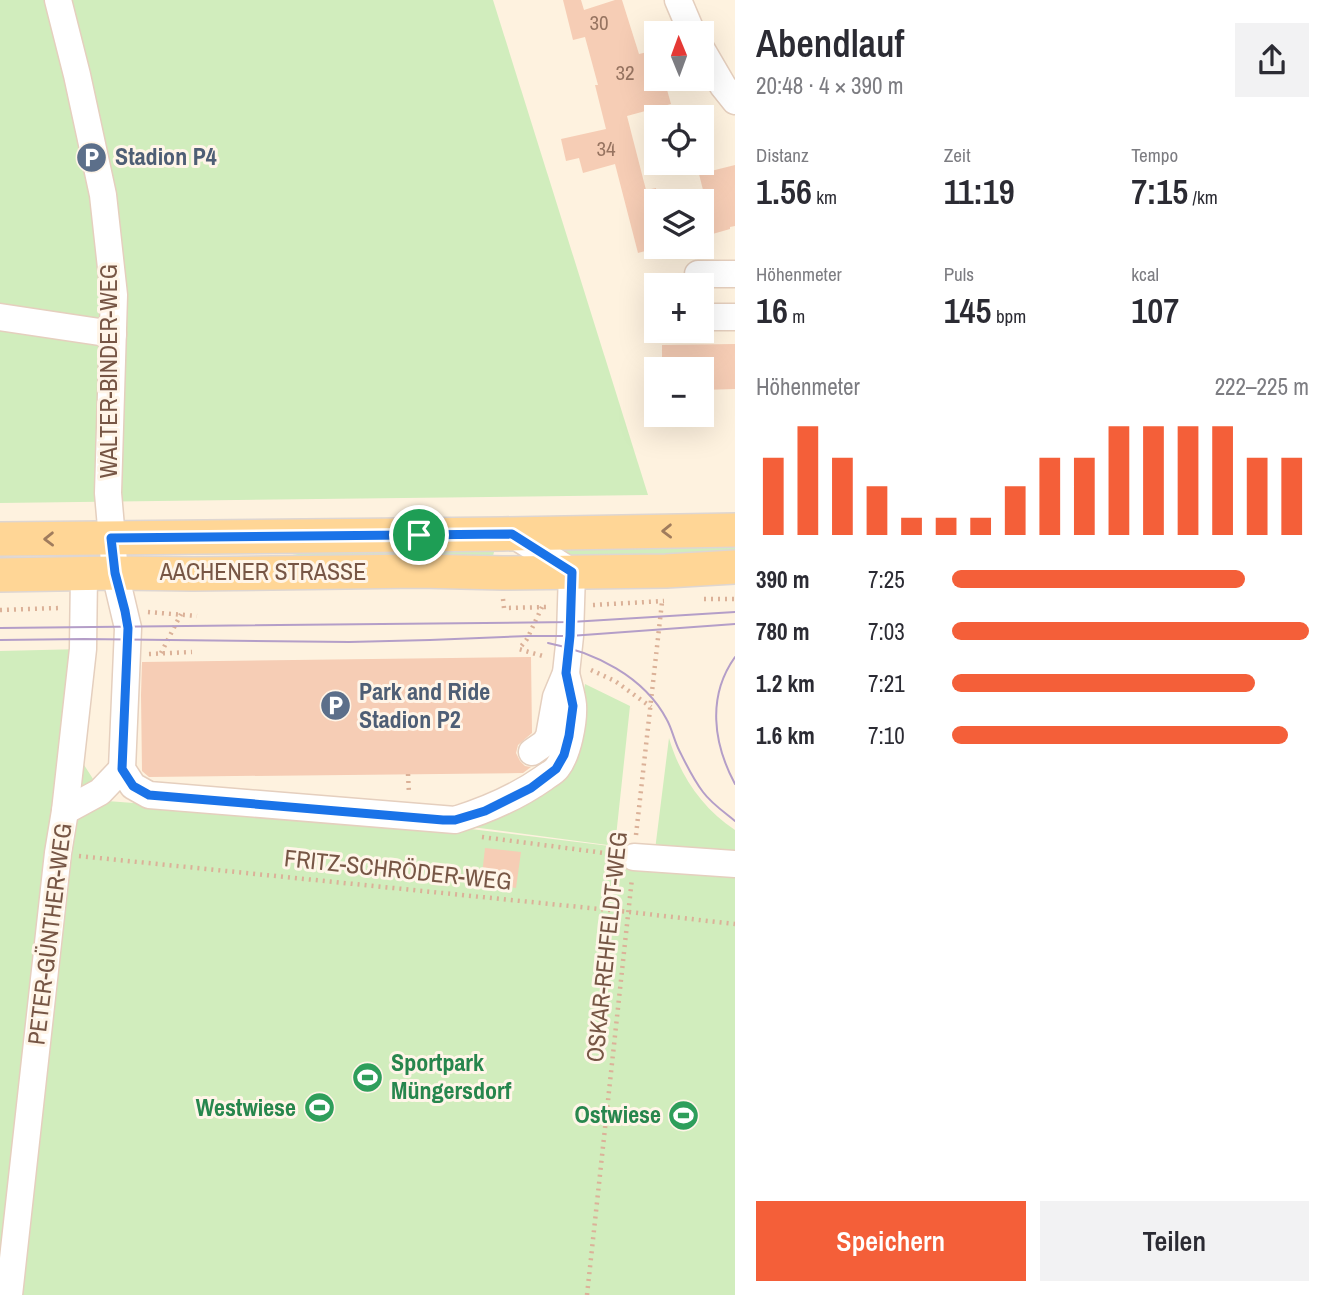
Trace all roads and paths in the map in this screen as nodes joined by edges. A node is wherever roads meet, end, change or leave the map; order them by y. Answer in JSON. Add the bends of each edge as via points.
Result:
{"nodes":[{"id":1,"x":58,"y":0,"type":"edge"},
{"id":2,"x":678,"y":0,"type":"edge"},
{"id":3,"x":687,"y":21,"type":"edge"},
{"id":4,"x":714,"y":69,"type":"edge"},
{"id":5,"x":735,"y":101,"type":"edge"},
{"id":6,"x":714,"y":274,"type":"edge"},
{"id":7,"x":735,"y":274,"type":"edge"},
{"id":8,"x":0,"y":317,"type":"edge"},
{"id":9,"x":714,"y":317,"type":"edge"},
{"id":10,"x":735,"y":317,"type":"edge"},
{"id":11,"x":113,"y":334,"type":"junction"},
{"id":12,"x":735,"y":530,"type":"edge"},
{"id":13,"x":512,"y":534,"type":"junction"},
{"id":14,"x":111,"y":538,"type":"junction"},
{"id":15,"x":0,"y":539,"type":"edge"},
{"id":16,"x":735,"y":567,"type":"edge"},
{"id":17,"x":572,"y":572,"type":"junction"},
{"id":18,"x":99,"y":573,"type":"junction"},
{"id":19,"x":0,"y":575,"type":"edge"},
{"id":20,"x":662,"y":602,"type":"dead end"},
{"id":21,"x":68,"y":608,"type":"dead end"},
{"id":22,"x":0,"y":610,"type":"edge"},
{"id":23,"x":181,"y":614,"type":"dead end"},
{"id":24,"x":192,"y":652,"type":"dead end"},
{"id":25,"x":161,"y":653,"type":"junction"},
{"id":26,"x":128,"y":654,"type":"junction"},
{"id":27,"x":566,"y":673,"type":"junction"},
{"id":28,"x":142,"y":750,"type":"dead end"},
{"id":29,"x":532,"y":752,"type":"dead end"},
{"id":30,"x":122,"y":769,"type":"junction"},
{"id":31,"x":65,"y":811,"type":"junction"},
{"id":32,"x":455,"y":820,"type":"junction"},
{"id":33,"x":58,"y":853,"type":"junction"},
{"id":34,"x":634,"y":858,"type":"junction"},
{"id":35,"x":735,"y":864,"type":"edge"},
{"id":36,"x":629,"y":912,"type":"junction"},
{"id":37,"x":735,"y":924,"type":"edge"},
{"id":38,"x":9,"y":1295,"type":"edge"},
{"id":39,"x":587,"y":1295,"type":"edge"}],
"edges":[{"from":1,"to":11,"type":"street","name":"WALTER-BINDER-WEG","via":[[103,195],[114,295]]},
{"from":2,"to":3,"type":"street"},
{"from":4,"to":5,"type":"street"},
{"from":6,"to":7,"type":"street"},
{"from":8,"to":11,"type":"street"},
{"from":9,"to":10,"type":"street"},
{"from":11,"to":14,"type":"street","name":"WALTER-BINDER-WEG"},
{"from":12,"to":13,"type":"main road","name":"AACHENER STRASSE","one_way":true},
{"from":13,"to":14,"type":"main road","name":"AACHENER STRASSE"},
{"from":13,"to":17,"type":"street"},
{"from":14,"to":15,"type":"main road","name":"AACHENER STRASSE","one_way":true},
{"from":14,"to":18,"type":"street","name":"WALTER-BINDER-WEG"},
{"from":16,"to":17,"type":"main road","name":"AACHENER STRASSE"},
{"from":17,"to":18,"type":"main road","name":"AACHENER STRASSE"},
{"from":17,"to":27,"type":"street"},
{"from":18,"to":19,"type":"main road","name":"AACHENER STRASSE"},
{"from":18,"to":26,"type":"street","via":[[125,611]]},
{"from":18,"to":31,"type":"street","name":"PETER-GÜNTHER-WEG","via":[[83,649]]},
{"from":20,"to":34,"type":"path","name":"OSKAR-REHFELDT-WEG"},
{"from":21,"to":22,"type":"path"},
{"from":23,"to":25,"type":"path"},
{"from":24,"to":25,"type":"path"},
{"from":25,"to":26,"type":"path"},
{"from":26,"to":28,"type":"street","via":[[134,749]]},
{"from":26,"to":30,"type":"street"},
{"from":27,"to":29,"type":"street","via":[[549,736]]},
{"from":27,"to":32,"type":"street","via":[[573,706],[564,755],[556,769],[531,788]]},
{"from":30,"to":31,"type":"street","via":[[100,792]]},
{"from":30,"to":32,"type":"street","via":[[133,786],[149,795]]},
{"from":31,"to":33,"type":"street","name":"PETER-GÜNTHER-WEG"},
{"from":32,"to":34,"type":"path","via":[[463,834]]},
{"from":33,"to":36,"type":"path","name":"FRITZ-SCHRÖDER-WEG"},
{"from":33,"to":38,"type":"street","name":"PETER-GÜNTHER-WEG"},
{"from":34,"to":35,"type":"street"},
{"from":34,"to":36,"type":"path","name":"OSKAR-REHFELDT-WEG"},
{"from":36,"to":37,"type":"path","name":"FRITZ-SCHRÖDER-WEG"},
{"from":36,"to":39,"type":"path","name":"OSKAR-REHFELDT-WEG"}]}
